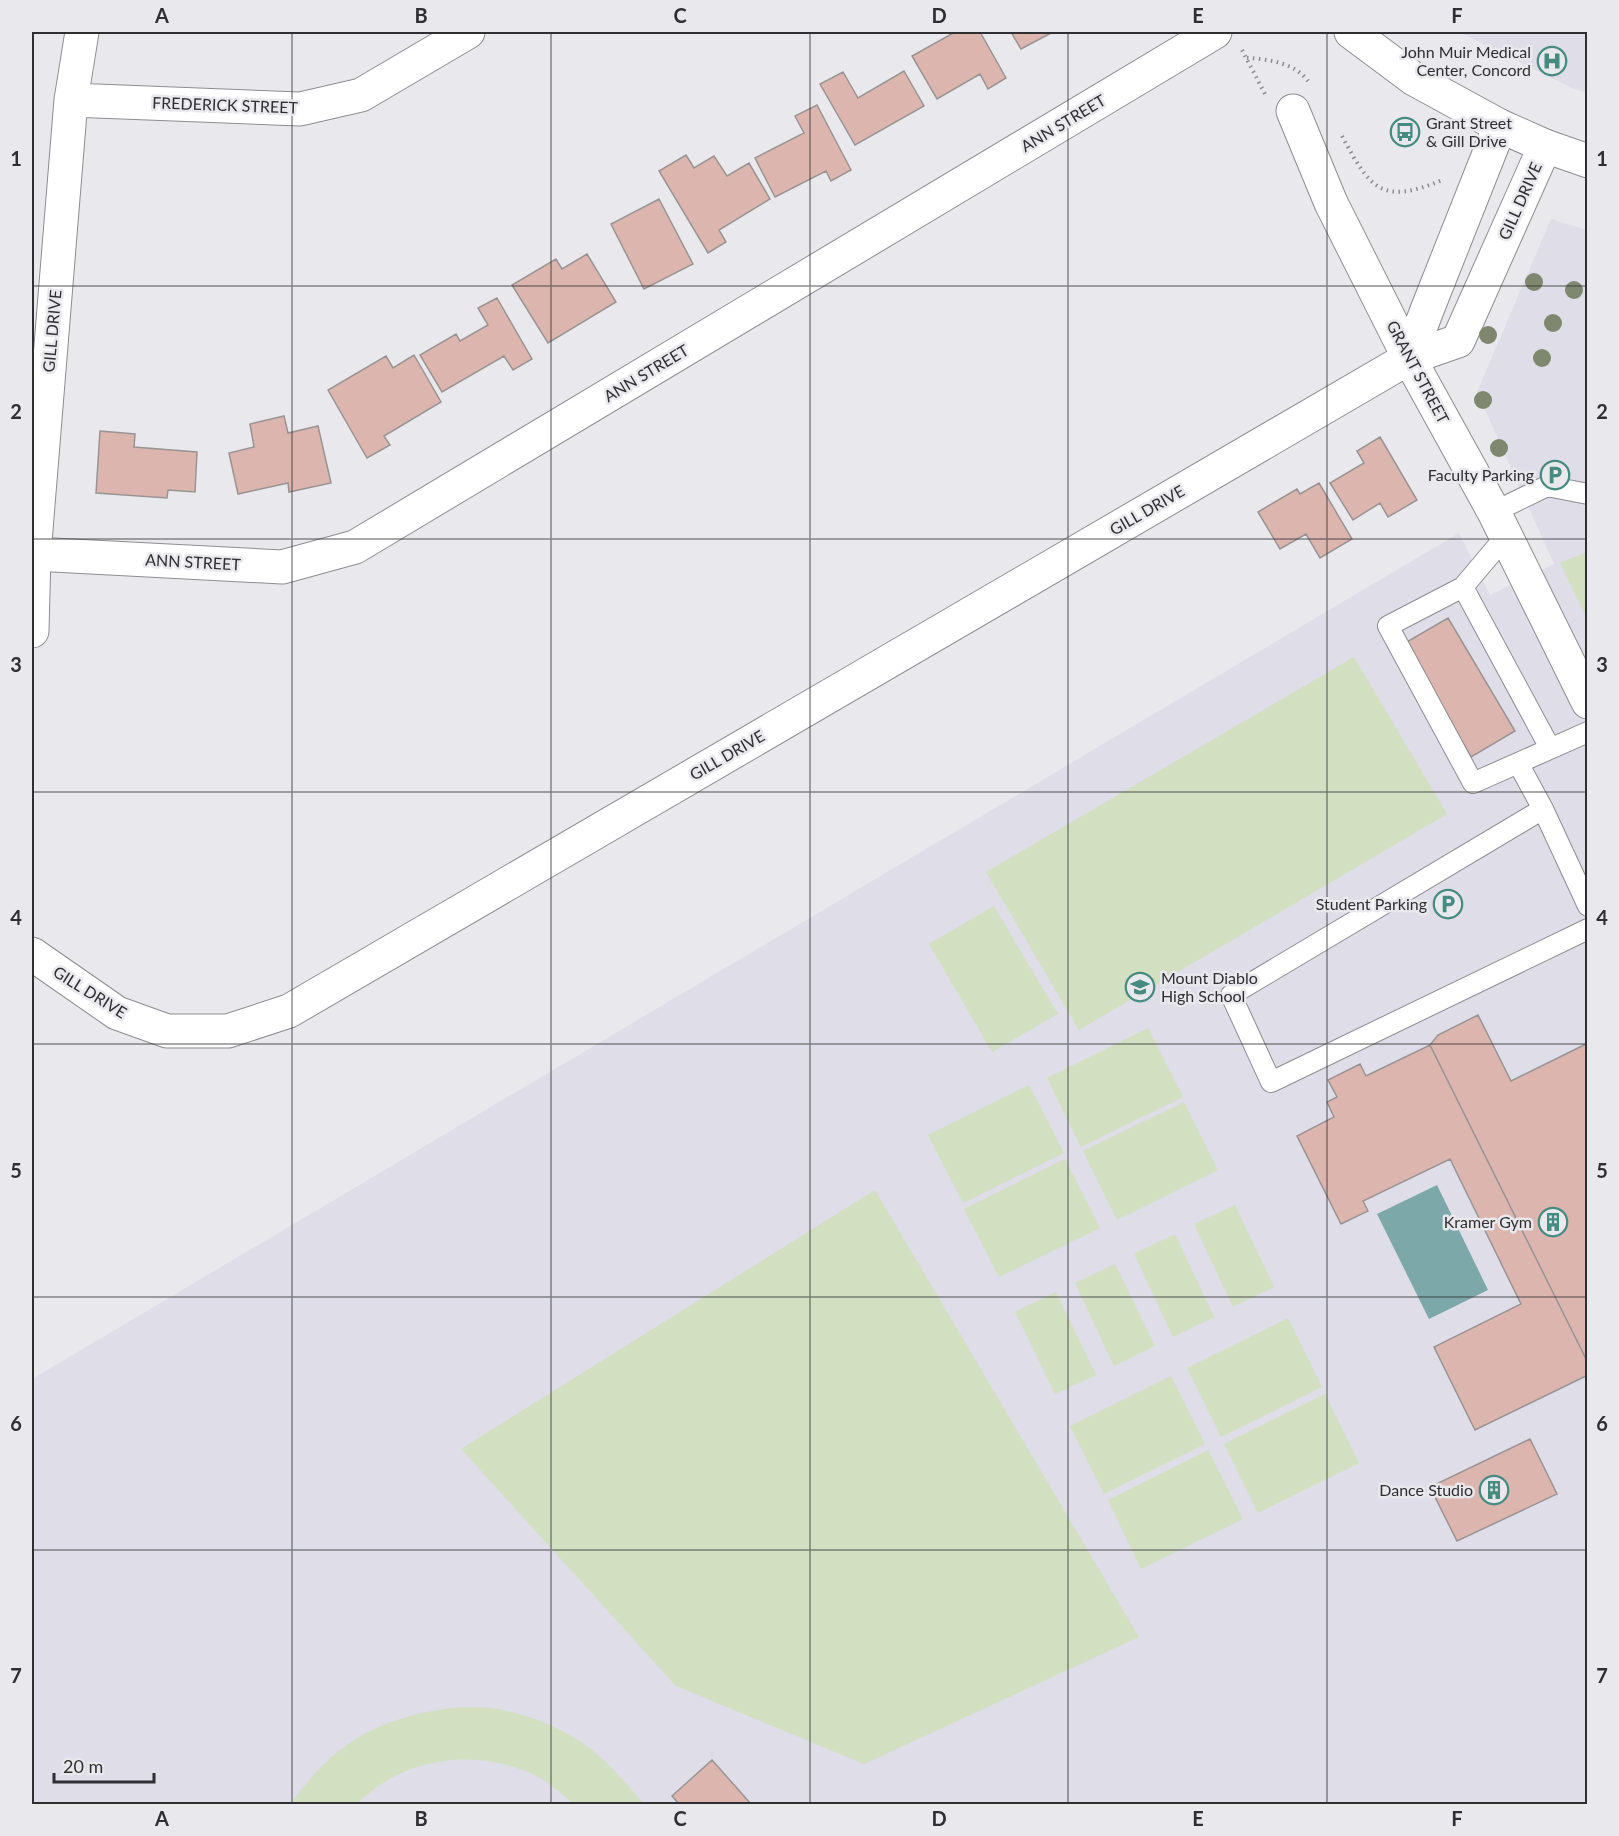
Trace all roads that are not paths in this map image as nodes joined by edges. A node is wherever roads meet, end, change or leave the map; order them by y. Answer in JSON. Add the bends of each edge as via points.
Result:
{"nodes":[{"id":1,"x":82,"y":32,"type":"edge"},
{"id":2,"x":468,"y":32,"type":"edge"},
{"id":3,"x":1215,"y":32,"type":"edge"},
{"id":4,"x":1351,"y":32,"type":"edge"},
{"id":5,"x":1302,"y":98,"type":"road end"},
{"id":6,"x":71,"y":100,"type":"junction"},
{"id":7,"x":1500,"y":126,"type":"junction"},
{"id":8,"x":1545,"y":146,"type":"junction"},
{"id":9,"x":1587,"y":161,"type":"edge"},
{"id":10,"x":1409,"y":358,"type":"junction"},
{"id":11,"x":1587,"y":494,"type":"edge"},
{"id":12,"x":1500,"y":524,"type":"junction"},
{"id":13,"x":34,"y":554,"type":"junction"},
{"id":14,"x":1462,"y":586,"type":"junction"},
{"id":15,"x":32,"y":631,"type":"edge"},
{"id":16,"x":1587,"y":702,"type":"edge"},
{"id":17,"x":1587,"y":732,"type":"edge"},
{"id":18,"x":1550,"y":748,"type":"junction"},
{"id":19,"x":1518,"y":763,"type":"junction"},
{"id":20,"x":1543,"y":809,"type":"junction"},
{"id":21,"x":1587,"y":906,"type":"edge"},
{"id":22,"x":1587,"y":929,"type":"edge"},
{"id":23,"x":32,"y":954,"type":"edge"}],
"edges":[{"from":1,"to":6,"type":"street","name":"GILL DRIVE"},
{"from":2,"to":6,"type":"street","name":"FREDERICK STREET","via":[[361,95],[300,109]]},
{"from":3,"to":13,"type":"street","name":"ANN STREET","via":[[355,547],[282,567]]},
{"from":4,"to":7,"type":"street","via":[[1414,79]]},
{"from":5,"to":10,"type":"street","name":"GRANT STREET","via":[[1331,203]]},
{"from":6,"to":13,"type":"street","name":"GILL DRIVE"},
{"from":7,"to":8,"type":"street"},
{"from":7,"to":10,"type":"street"},
{"from":8,"to":9,"type":"street"},
{"from":8,"to":10,"type":"street","name":"GILL DRIVE","via":[[1458,341]]},
{"from":10,"to":12,"type":"street","name":"GRANT STREET"},
{"from":10,"to":23,"type":"street","name":"GILL DRIVE","via":[[290,1011],[228,1031],[167,1031],[117,1013]]},
{"from":11,"to":12,"type":"lane","via":[[1547,486]]},
{"from":12,"to":14,"type":"lane"},
{"from":12,"to":16,"type":"street","name":"GRANT STREET"},
{"from":13,"to":15,"type":"street","name":"GILL DRIVE"},
{"from":14,"to":18,"type":"lane"},
{"from":14,"to":19,"type":"lane","via":[[1388,626],[1473,783]]},
{"from":17,"to":18,"type":"lane"},
{"from":18,"to":19,"type":"lane"},
{"from":19,"to":20,"type":"lane"},
{"from":20,"to":21,"type":"lane"},
{"from":20,"to":22,"type":"lane","via":[[1231,995],[1271,1082]]}]}
